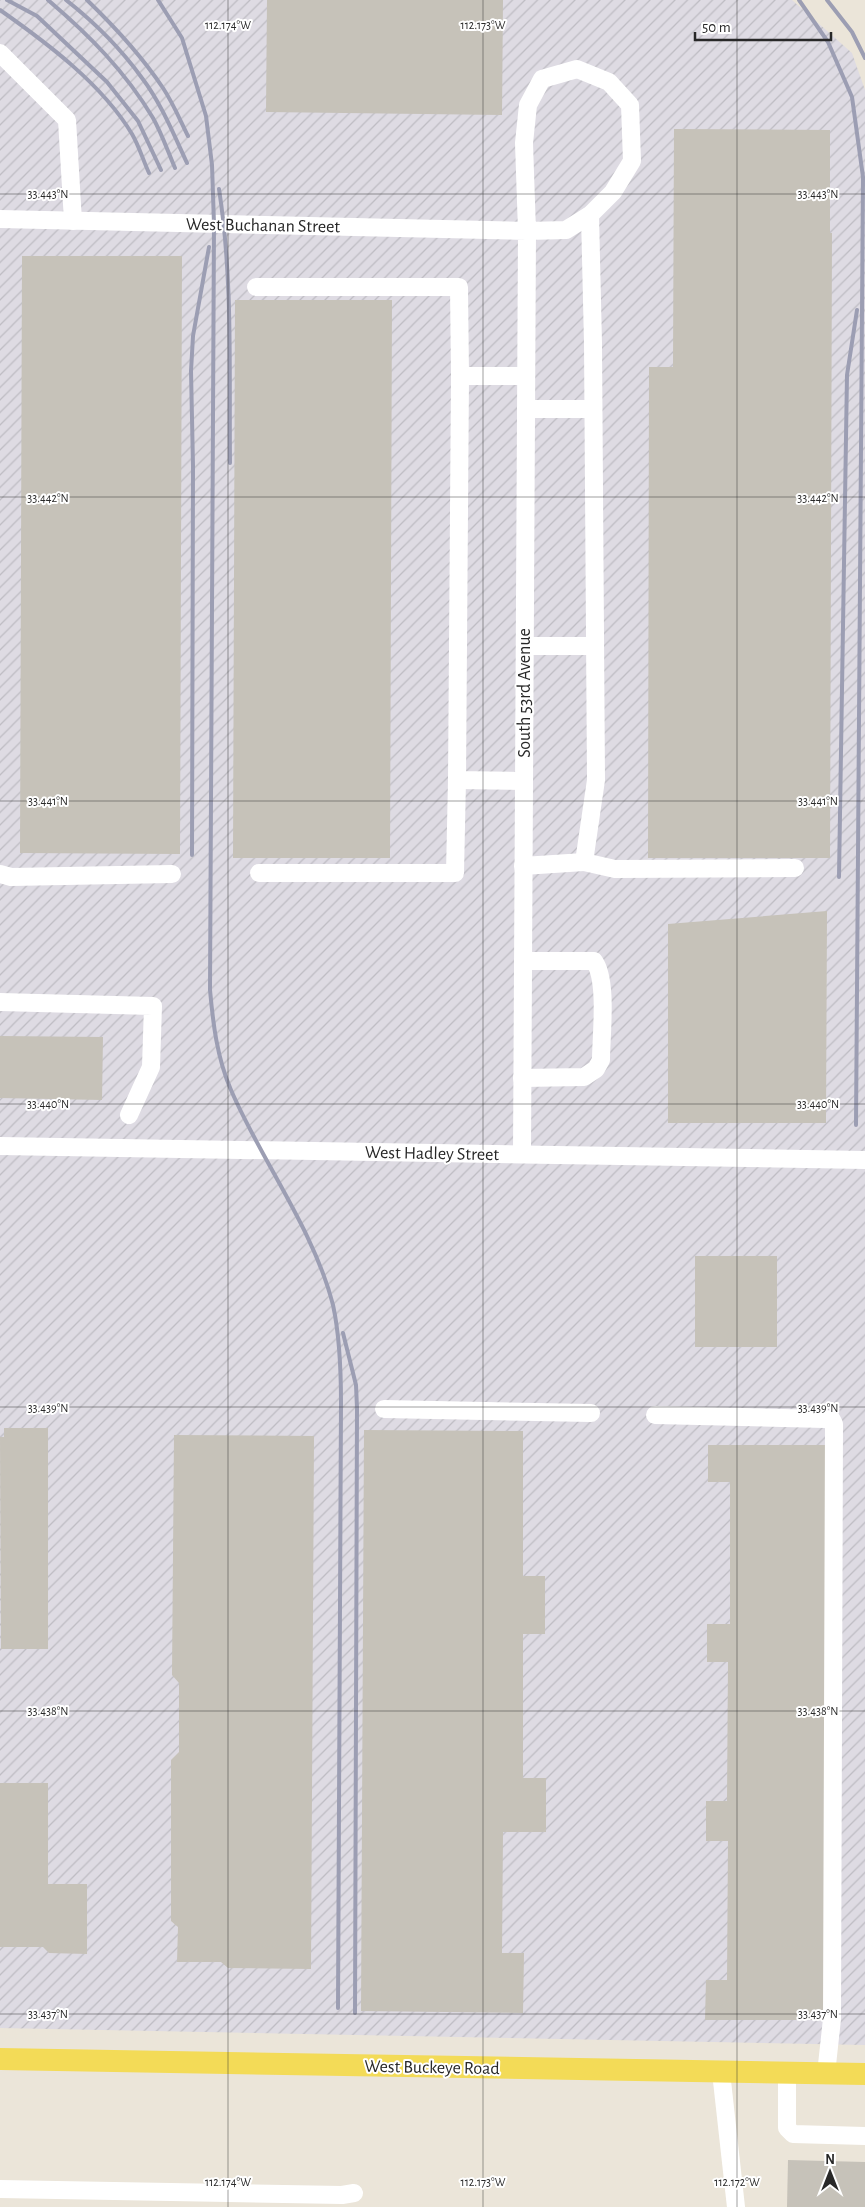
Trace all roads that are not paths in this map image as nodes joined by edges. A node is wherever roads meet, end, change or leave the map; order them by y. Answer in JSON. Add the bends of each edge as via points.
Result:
{"nodes":[{"id":1,"x":0,"y":53,"type":"edge"},
{"id":2,"x":590,"y":215,"type":"junction"},
{"id":3,"x":0,"y":219,"type":"edge"},
{"id":4,"x":73,"y":221,"type":"junction"},
{"id":5,"x":526,"y":231,"type":"junction"},
{"id":6,"x":256,"y":288,"type":"dead end"},
{"id":7,"x":460,"y":376,"type":"junction"},
{"id":8,"x":526,"y":376,"type":"junction"},
{"id":9,"x":526,"y":409,"type":"junction"},
{"id":10,"x":593,"y":409,"type":"junction"},
{"id":11,"x":525,"y":646,"type":"junction"},
{"id":12,"x":594,"y":646,"type":"junction"},
{"id":13,"x":457,"y":780,"type":"junction"},
{"id":14,"x":524,"y":781,"type":"junction"},
{"id":15,"x":584,"y":862,"type":"junction"},
{"id":16,"x":524,"y":866,"type":"junction"},
{"id":17,"x":795,"y":868,"type":"dead end"},
{"id":18,"x":259,"y":873,"type":"dead end"},
{"id":19,"x":0,"y":874,"type":"edge"},
{"id":20,"x":172,"y":874,"type":"dead end"},
{"id":21,"x":523,"y":961,"type":"junction"},
{"id":22,"x":0,"y":1002,"type":"edge"},
{"id":23,"x":522,"y":1078,"type":"junction"},
{"id":24,"x":129,"y":1115,"type":"dead end"},
{"id":25,"x":0,"y":1146,"type":"edge"},
{"id":26,"x":522,"y":1154,"type":"junction"},
{"id":27,"x":865,"y":1160,"type":"edge"},
{"id":28,"x":384,"y":1409,"type":"dead end"},
{"id":29,"x":591,"y":1413,"type":"dead end"},
{"id":30,"x":655,"y":1415,"type":"dead end"},
{"id":31,"x":0,"y":2059,"type":"edge"},
{"id":32,"x":721,"y":2072,"type":"junction"},
{"id":33,"x":787,"y":2073,"type":"junction"},
{"id":34,"x":826,"y":2074,"type":"junction"},
{"id":35,"x":865,"y":2074,"type":"edge"},
{"id":36,"x":865,"y":2136,"type":"edge"},
{"id":37,"x":0,"y":2189,"type":"edge"},
{"id":38,"x":354,"y":2193,"type":"dead end"},
{"id":39,"x":736,"y":2207,"type":"edge"}],
"edges":[{"from":1,"to":4,"type":"street","via":[[67,120]]},
{"from":2,"to":5,"type":"street","via":[[566,230]]},
{"from":2,"to":5,"type":"street","via":[[613,192],[632,161],[630,106],[609,82],[577,69],[542,79],[528,105],[524,143]]},
{"from":2,"to":10,"type":"street"},
{"from":3,"to":4,"type":"street","name":"West Buchanan Street"},
{"from":4,"to":5,"type":"street","name":"West Buchanan Street"},
{"from":5,"to":8,"type":"street","name":"South 53rd Avenue"},
{"from":6,"to":7,"type":"street","via":[[459,288]]},
{"from":7,"to":8,"type":"street"},
{"from":7,"to":13,"type":"street"},
{"from":8,"to":9,"type":"street","name":"South 53rd Avenue"},
{"from":9,"to":10,"type":"street"},
{"from":9,"to":11,"type":"street","name":"South 53rd Avenue"},
{"from":10,"to":12,"type":"street"},
{"from":11,"to":12,"type":"street"},
{"from":11,"to":14,"type":"street","name":"South 53rd Avenue"},
{"from":12,"to":15,"type":"street","via":[[596,780]]},
{"from":13,"to":14,"type":"street"},
{"from":13,"to":18,"type":"street","via":[[454,873]]},
{"from":14,"to":16,"type":"street","name":"South 53rd Avenue"},
{"from":15,"to":16,"type":"street"},
{"from":15,"to":17,"type":"street","via":[[615,869]]},
{"from":16,"to":21,"type":"street","name":"South 53rd Avenue"},
{"from":19,"to":20,"type":"street","via":[[11,877]]},
{"from":21,"to":23,"type":"street","name":"South 53rd Avenue"},
{"from":21,"to":23,"type":"street","via":[[594,961],[602,982],[600,1060],[596,1069],[584,1077]]},
{"from":22,"to":24,"type":"street","via":[[153,1006],[151,1067]]},
{"from":23,"to":26,"type":"street","name":"South 53rd Avenue"},
{"from":25,"to":26,"type":"street","name":"West Hadley Street"},
{"from":26,"to":27,"type":"street","name":"West Hadley Street"},
{"from":28,"to":29,"type":"street"},
{"from":30,"to":34,"type":"street","via":[[825,1419],[832,1420],[834,1424],[832,2020]]},
{"from":31,"to":32,"type":"main road","name":"West Buckeye Road"},
{"from":32,"to":33,"type":"main road","name":"West Buckeye Road"},
{"from":32,"to":39,"type":"street"},
{"from":33,"to":34,"type":"main road","name":"West Buckeye Road"},
{"from":33,"to":36,"type":"street","via":[[787,2128],[793,2134]]},
{"from":34,"to":35,"type":"main road","name":"West Buckeye Road"},
{"from":37,"to":38,"type":"street"}]}
